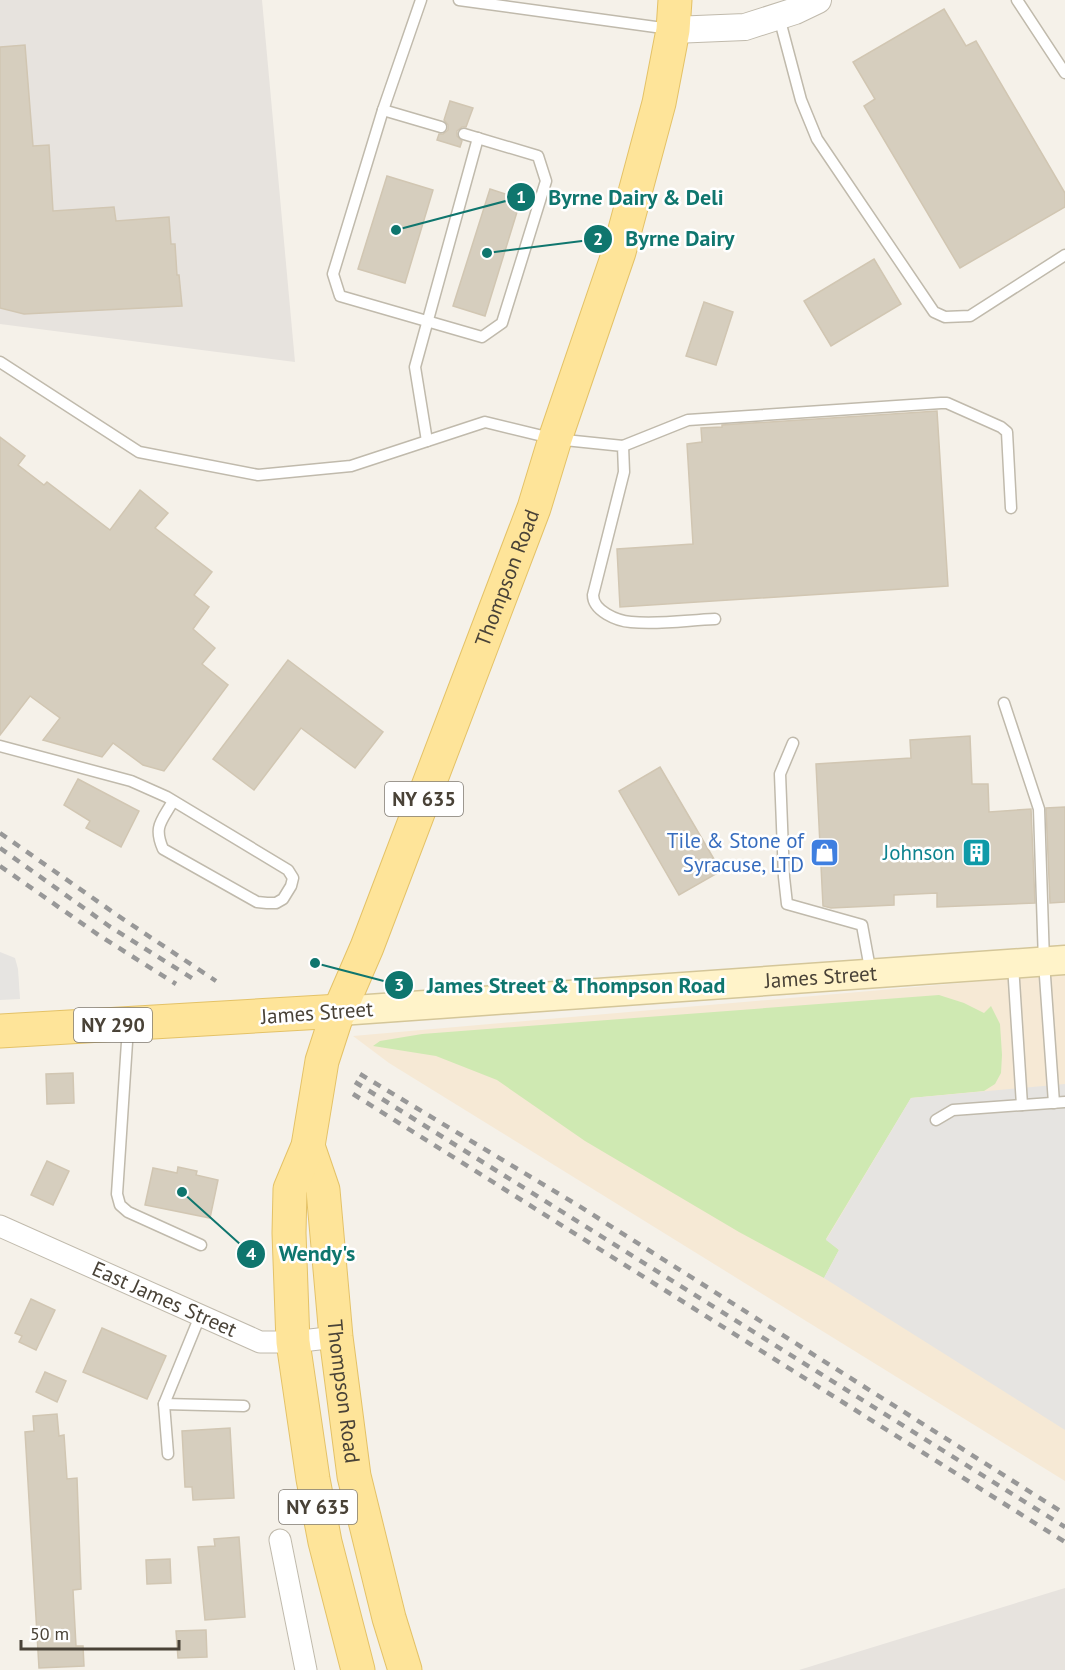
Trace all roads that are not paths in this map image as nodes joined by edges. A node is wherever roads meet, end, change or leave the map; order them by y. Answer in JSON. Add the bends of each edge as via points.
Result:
{"nodes":[{"id":1,"x":421,"y":0,"type":"edge"},
{"id":2,"x":459,"y":0,"type":"edge"},
{"id":3,"x":818,"y":0,"type":"edge"},
{"id":4,"x":1017,"y":0,"type":"edge"},
{"id":5,"x":674,"y":15,"type":"edge"},
{"id":6,"x":779,"y":16,"type":"junction"},
{"id":7,"x":1065,"y":73,"type":"edge"},
{"id":8,"x":383,"y":110,"type":"junction"},
{"id":9,"x":441,"y":127,"type":"dead end"},
{"id":10,"x":464,"y":134,"type":"dead end"},
{"id":11,"x":478,"y":138,"type":"junction"},
{"id":12,"x":1065,"y":255,"type":"edge"},
{"id":13,"x":427,"y":321,"type":"junction"},
{"id":14,"x":0,"y":362,"type":"edge"},
{"id":15,"x":555,"y":439,"type":"junction"},
{"id":16,"x":427,"y":441,"type":"junction"},
{"id":17,"x":623,"y":446,"type":"junction"},
{"id":18,"x":1011,"y":508,"type":"dead end"},
{"id":19,"x":715,"y":619,"type":"dead end"},
{"id":20,"x":1004,"y":703,"type":"dead end"},
{"id":21,"x":793,"y":743,"type":"dead end"},
{"id":22,"x":0,"y":746,"type":"edge"},
{"id":23,"x":173,"y":801,"type":"junction"},
{"id":24,"x":1055,"y":961,"type":"edge"},
{"id":25,"x":1013,"y":964,"type":"junction"},
{"id":26,"x":871,"y":974,"type":"junction"},
{"id":27,"x":340,"y":1011,"type":"junction"},
{"id":28,"x":128,"y":1024,"type":"junction"},
{"id":29,"x":0,"y":1031,"type":"edge"},
{"id":30,"x":1059,"y":1103,"type":"edge"},
{"id":31,"x":1022,"y":1105,"type":"junction"},
{"id":32,"x":936,"y":1120,"type":"dead end"},
{"id":33,"x":308,"y":1146,"type":"junction"},
{"id":34,"x":0,"y":1226,"type":"edge"},
{"id":35,"x":201,"y":1245,"type":"dead end"},
{"id":36,"x":200,"y":1316,"type":"junction"},
{"id":37,"x":336,"y":1337,"type":"junction"},
{"id":38,"x":293,"y":1342,"type":"junction"},
{"id":39,"x":164,"y":1404,"type":"junction"},
{"id":40,"x":243,"y":1406,"type":"dead end"},
{"id":41,"x":168,"y":1454,"type":"dead end"},
{"id":42,"x":280,"y":1540,"type":"dead end"},
{"id":43,"x":306,"y":1670,"type":"edge"},
{"id":44,"x":358,"y":1670,"type":"edge"},
{"id":45,"x":405,"y":1670,"type":"edge"}],
"edges":[{"from":1,"to":8,"type":"lane"},
{"from":2,"to":5,"type":"lane"},
{"from":3,"to":6,"type":"street"},
{"from":4,"to":7,"type":"lane"},
{"from":5,"to":6,"type":"street","via":[[745,27]]},
{"from":5,"to":15,"type":"main road","name":"Thompson Road","number":"NY 635","via":[[659,103],[619,252]]},
{"from":6,"to":12,"type":"lane","via":[[801,100],[817,139],[934,312],[945,317],[970,316]]},
{"from":8,"to":9,"type":"lane"},
{"from":8,"to":13,"type":"lane","via":[[333,274],[340,296]]},
{"from":10,"to":11,"type":"lane"},
{"from":11,"to":13,"type":"lane"},
{"from":11,"to":13,"type":"lane","via":[[538,156],[546,181],[502,323],[482,337]]},
{"from":13,"to":16,"type":"lane","via":[[415,367]]},
{"from":14,"to":16,"type":"lane","via":[[139,452],[258,475],[351,466]]},
{"from":15,"to":16,"type":"lane","via":[[485,422]]},
{"from":15,"to":17,"type":"lane"},
{"from":15,"to":27,"type":"main road","name":"Thompson Road","number":"NY 635","via":[[481,651]]},
{"from":17,"to":18,"type":"lane","via":[[688,420],[947,403],[1007,432]]},
{"from":17,"to":19,"type":"lane","via":[[624,472],[593,602],[630,622]]},
{"from":20,"to":24,"type":"lane","via":[[1039,809]]},
{"from":21,"to":26,"type":"lane","via":[[780,774],[788,904],[862,925]]},
{"from":22,"to":23,"type":"lane","via":[[131,781]]},
{"from":23,"to":23,"type":"lane","via":[[288,870],[291,886],[283,899],[276,903],[257,902],[164,849],[158,835],[159,825]]},
{"from":24,"to":25,"type":"main road","name":"James Street","number":"NY 290"},
{"from":24,"to":30,"type":"lane"},
{"from":25,"to":26,"type":"main road","name":"James Street","number":"NY 290"},
{"from":25,"to":31,"type":"lane"},
{"from":26,"to":27,"type":"main road","name":"James Street","number":"NY 290"},
{"from":27,"to":28,"type":"main road","name":"James Street","number":"NY 290"},
{"from":27,"to":33,"type":"main road","name":"Thompson Road","number":"NY 635","via":[[322,1061]]},
{"from":28,"to":29,"type":"main road","name":"James Street","number":"NY 290"},
{"from":28,"to":35,"type":"lane","via":[[117,1194],[120,1205]]},
{"from":30,"to":31,"type":"lane"},
{"from":31,"to":32,"type":"lane","via":[[953,1110]]},
{"from":33,"to":37,"type":"main road","name":"Thompson Road","number":"NY 635","via":[[323,1190]]},
{"from":33,"to":38,"type":"main road","name":"Thompson Road","number":"NY 635","via":[[291,1189]]},
{"from":34,"to":36,"type":"street","name":"East James Street"},
{"from":36,"to":38,"type":"street","name":"East James Street","via":[[260,1342]]},
{"from":36,"to":39,"type":"lane"},
{"from":37,"to":38,"type":"street","name":"East James Street"},
{"from":37,"to":45,"type":"main road","name":"Thompson Road","number":"NY 635","via":[[354,1476]]},
{"from":38,"to":44,"type":"main road","name":"Thompson Road","number":"NY 635","via":[[325,1542]]},
{"from":39,"to":40,"type":"lane"},
{"from":39,"to":41,"type":"lane"},
{"from":42,"to":43,"type":"street"}]}
